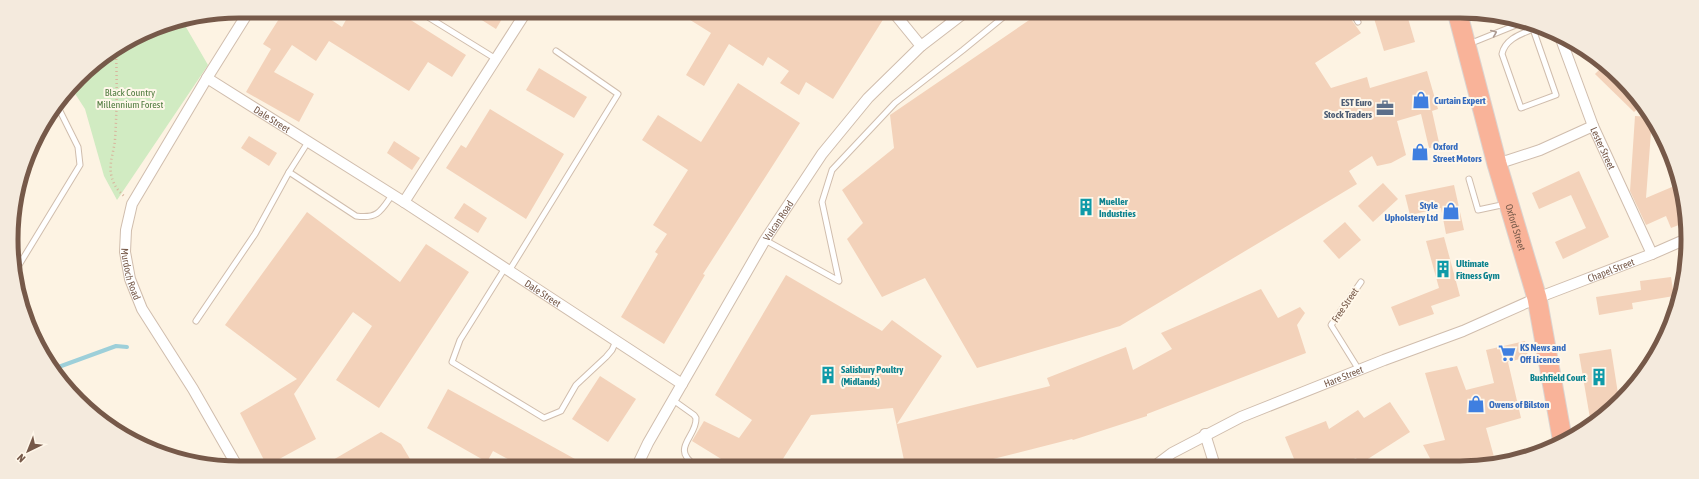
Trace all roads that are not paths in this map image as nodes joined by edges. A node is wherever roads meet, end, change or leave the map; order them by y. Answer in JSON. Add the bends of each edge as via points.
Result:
{"nodes":[{"id":1,"x":245,"y":18,"type":"edge"},
{"id":2,"x":430,"y":18,"type":"edge"},
{"id":3,"x":522,"y":18,"type":"edge"},
{"id":4,"x":898,"y":18,"type":"edge"},
{"id":5,"x":947,"y":18,"type":"edge"},
{"id":6,"x":958,"y":18,"type":"edge"},
{"id":7,"x":1002,"y":18,"type":"edge"},
{"id":8,"x":1356,"y":18,"type":"edge"},
{"id":9,"x":1459,"y":18,"type":"edge"},
{"id":10,"x":953,"y":22,"type":"junction"},
{"id":11,"x":1358,"y":22,"type":"dead end"},
{"id":12,"x":1515,"y":25,"type":"edge"},
{"id":13,"x":1530,"y":30,"type":"edge"},
{"id":14,"x":1534,"y":31,"type":"edge"},
{"id":15,"x":1563,"y":44,"type":"edge"},
{"id":16,"x":922,"y":46,"type":"junction"},
{"id":17,"x":1467,"y":46,"type":"junction"},
{"id":18,"x":556,"y":51,"type":"dead end"},
{"id":19,"x":496,"y":59,"type":"junction"},
{"id":20,"x":207,"y":78,"type":"junction"},
{"id":21,"x":60,"y":110,"type":"edge"},
{"id":22,"x":1593,"y":126,"type":"junction"},
{"id":23,"x":308,"y":142,"type":"junction"},
{"id":24,"x":1497,"y":164,"type":"junction"},
{"id":25,"x":289,"y":172,"type":"junction"},
{"id":26,"x":1469,"y":179,"type":"dead end"},
{"id":27,"x":392,"y":194,"type":"junction"},
{"id":28,"x":404,"y":202,"type":"junction"},
{"id":29,"x":1509,"y":203,"type":"junction"},
{"id":30,"x":765,"y":240,"type":"junction"},
{"id":31,"x":1681,"y":241,"type":"edge"},
{"id":32,"x":1652,"y":254,"type":"junction"},
{"id":33,"x":19,"y":264,"type":"edge"},
{"id":34,"x":507,"y":270,"type":"junction"},
{"id":35,"x":1361,"y":282,"type":"dead end"},
{"id":36,"x":1537,"y":298,"type":"junction"},
{"id":37,"x":196,"y":320,"type":"dead end"},
{"id":38,"x":616,"y":341,"type":"junction"},
{"id":39,"x":1359,"y":370,"type":"junction"},
{"id":40,"x":682,"y":384,"type":"junction"},
{"id":41,"x":673,"y":400,"type":"junction"},
{"id":42,"x":1205,"y":434,"type":"junction"},
{"id":43,"x":1562,"y":435,"type":"edge"},
{"id":44,"x":234,"y":461,"type":"edge"},
{"id":45,"x":639,"y":461,"type":"edge"},
{"id":46,"x":689,"y":461,"type":"edge"},
{"id":47,"x":1161,"y":461,"type":"edge"},
{"id":48,"x":1213,"y":461,"type":"edge"}],
"edges":[{"from":1,"to":20,"type":"street"},
{"from":2,"to":19,"type":"lane"},
{"from":3,"to":19,"type":"street"},
{"from":4,"to":16,"type":"street"},
{"from":5,"to":10,"type":"lane"},
{"from":6,"to":10,"type":"street","name":"Vulcan Road"},
{"from":7,"to":30,"type":"lane","via":[[895,103],[832,170],[822,202],[839,281]]},
{"from":8,"to":11,"type":"lane"},
{"from":9,"to":17,"type":"highway","name":"Oxford Street"},
{"from":10,"to":16,"type":"street","name":"Vulcan Road"},
{"from":17,"to":12,"type":"lane","one_way":true},
{"from":13,"to":14,"type":"lane","via":[[1507,43],[1502,54],[1521,108],[1556,95]]},
{"from":15,"to":22,"type":"street","name":"Lester Street"},
{"from":16,"to":30,"type":"street","name":"Vulcan Road","via":[[868,98],[822,154]]},
{"from":17,"to":24,"type":"highway","name":"Oxford Street"},
{"from":18,"to":34,"type":"lane","via":[[618,94]]},
{"from":19,"to":28,"type":"street"},
{"from":20,"to":23,"type":"street","name":"Dale Street"},
{"from":20,"to":44,"type":"street","name":"Murdoch Road","via":[[132,204],[126,230],[125,252],[130,279],[142,309],[193,389]]},
{"from":21,"to":33,"type":"lane","via":[[78,148],[80,165]]},
{"from":22,"to":24,"type":"street","via":[[1540,150]]},
{"from":22,"to":32,"type":"street","name":"Lester Street"},
{"from":23,"to":25,"type":"lane"},
{"from":23,"to":27,"type":"street","name":"Dale Street"},
{"from":24,"to":29,"type":"highway","name":"Oxford Street"},
{"from":25,"to":27,"type":"lane","via":[[356,216],[368,217],[380,213]]},
{"from":25,"to":37,"type":"lane","via":[[255,234]]},
{"from":26,"to":29,"type":"lane","via":[[1478,210]]},
{"from":27,"to":28,"type":"street","name":"Dale Street"},
{"from":28,"to":34,"type":"street","name":"Dale Street"},
{"from":29,"to":36,"type":"highway","name":"Oxford Street"},
{"from":30,"to":40,"type":"street","name":"Vulcan Road"},
{"from":31,"to":32,"type":"street","name":"Chapel Street"},
{"from":32,"to":36,"type":"street","name":"Chapel Street"},
{"from":34,"to":38,"type":"street","name":"Dale Street"},
{"from":34,"to":38,"type":"lane","via":[[460,340],[452,362],[544,418],[561,411],[576,385],[612,350]]},
{"from":35,"to":39,"type":"lane","name":"Free Street","via":[[1331,326]]},
{"from":36,"to":39,"type":"street","name":"Hare Street","via":[[1464,331]]},
{"from":36,"to":43,"type":"highway","name":"Oxford Street"},
{"from":38,"to":40,"type":"street","name":"Dale Street"},
{"from":39,"to":42,"type":"street","name":"Hare Street"},
{"from":40,"to":41,"type":"street","name":"Vulcan Road"},
{"from":41,"to":45,"type":"street","name":"Vulcan Road"},
{"from":41,"to":46,"type":"lane","via":[[696,418],[695,427],[686,441],[684,452]]},
{"from":42,"to":47,"type":"street","name":"Hare Street"},
{"from":42,"to":48,"type":"street"}]}
